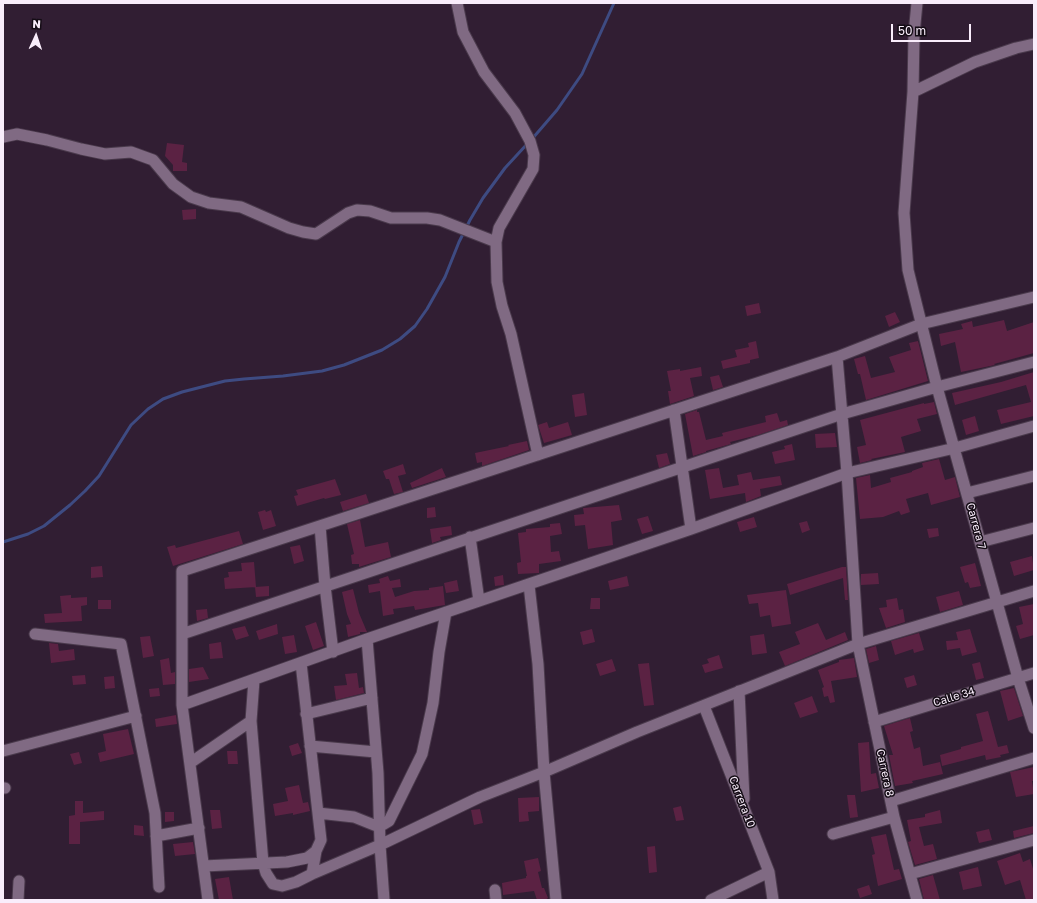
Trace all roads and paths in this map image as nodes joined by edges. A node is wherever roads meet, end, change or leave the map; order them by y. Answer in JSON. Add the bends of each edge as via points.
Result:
{"nodes":[{"id":1,"x":457,"y":3,"type":"edge"},
{"id":2,"x":917,"y":3,"type":"edge"},
{"id":3,"x":1034,"y":44,"type":"edge"},
{"id":4,"x":913,"y":92,"type":"junction"},
{"id":5,"x":3,"y":137,"type":"edge"},
{"id":6,"x":496,"y":242,"type":"junction"},
{"id":7,"x":1034,"y":297,"type":"edge"},
{"id":8,"x":921,"y":324,"type":"junction"},
{"id":9,"x":837,"y":357,"type":"junction"},
{"id":10,"x":1034,"y":362,"type":"edge"},
{"id":11,"x":937,"y":387,"type":"junction"},
{"id":12,"x":674,"y":410,"type":"junction"},
{"id":13,"x":842,"y":414,"type":"junction"},
{"id":14,"x":1034,"y":426,"type":"edge"},
{"id":15,"x":955,"y":448,"type":"junction"},
{"id":16,"x":538,"y":455,"type":"junction"},
{"id":17,"x":682,"y":467,"type":"junction"},
{"id":18,"x":847,"y":473,"type":"junction"},
{"id":19,"x":1034,"y":476,"type":"edge"},
{"id":20,"x":967,"y":493,"type":"junction"},
{"id":21,"x":320,"y":526,"type":"junction"},
{"id":22,"x":1034,"y":528,"type":"edge"},
{"id":23,"x":691,"y":529,"type":"junction"},
{"id":24,"x":470,"y":537,"type":"junction"},
{"id":25,"x":980,"y":542,"type":"junction"},
{"id":26,"x":529,"y":585,"type":"junction"},
{"id":27,"x":325,"y":586,"type":"junction"},
{"id":28,"x":1034,"y":591,"type":"edge"},
{"id":29,"x":479,"y":601,"type":"junction"},
{"id":30,"x":997,"y":602,"type":"junction"},
{"id":31,"x":446,"y":612,"type":"junction"},
{"id":32,"x":35,"y":634,"type":"dead end"},
{"id":33,"x":182,"y":634,"type":"junction"},
{"id":34,"x":367,"y":639,"type":"junction"},
{"id":35,"x":858,"y":644,"type":"junction"},
{"id":36,"x":333,"y":652,"type":"junction"},
{"id":37,"x":301,"y":663,"type":"junction"},
{"id":38,"x":1034,"y":673,"type":"edge"},
{"id":39,"x":1018,"y":678,"type":"junction"},
{"id":40,"x":254,"y":680,"type":"junction"},
{"id":41,"x":739,"y":691,"type":"junction"},
{"id":42,"x":372,"y":698,"type":"junction"},
{"id":43,"x":182,"y":705,"type":"junction"},
{"id":44,"x":704,"y":706,"type":"junction"},
{"id":45,"x":306,"y":714,"type":"junction"},
{"id":46,"x":136,"y":716,"type":"junction"},
{"id":47,"x":251,"y":721,"type":"junction"},
{"id":48,"x":874,"y":722,"type":"junction"},
{"id":49,"x":1034,"y":728,"type":"edge"},
{"id":50,"x":310,"y":746,"type":"junction"},
{"id":51,"x":3,"y":751,"type":"edge"},
{"id":52,"x":376,"y":752,"type":"junction"},
{"id":53,"x":1034,"y":758,"type":"edge"},
{"id":54,"x":190,"y":763,"type":"junction"},
{"id":55,"x":544,"y":772,"type":"junction"},
{"id":56,"x":891,"y":801,"type":"junction"},
{"id":57,"x":744,"y":808,"type":"junction"},
{"id":58,"x":318,"y":813,"type":"junction"},
{"id":59,"x":894,"y":817,"type":"junction"},
{"id":60,"x":379,"y":827,"type":"junction"},
{"id":61,"x":199,"y":828,"type":"junction"},
{"id":62,"x":833,"y":834,"type":"dead end"},
{"id":63,"x":156,"y":836,"type":"junction"},
{"id":64,"x":1034,"y":840,"type":"edge"},
{"id":65,"x":380,"y":845,"type":"junction"},
{"id":66,"x":316,"y":851,"type":"junction"},
{"id":67,"x":264,"y":863,"type":"junction"},
{"id":68,"x":204,"y":866,"type":"junction"},
{"id":69,"x":769,"y":872,"type":"junction"},
{"id":70,"x":312,"y":874,"type":"junction"},
{"id":71,"x":910,"y":874,"type":"junction"},
{"id":72,"x":19,"y":881,"type":"dead end"},
{"id":73,"x":159,"y":887,"type":"dead end"},
{"id":74,"x":18,"y":900,"type":"edge"},
{"id":75,"x":208,"y":900,"type":"edge"},
{"id":76,"x":384,"y":900,"type":"edge"},
{"id":77,"x":556,"y":900,"type":"edge"},
{"id":78,"x":711,"y":900,"type":"edge"},
{"id":79,"x":772,"y":900,"type":"edge"},
{"id":80,"x":917,"y":900,"type":"edge"}],
"edges":[{"from":1,"to":6,"type":"street","via":[[462,32],[484,72],[515,112],[534,155],[533,169],[499,228]]},
{"from":2,"to":4,"type":"street","name":"Carrera 7"},
{"from":3,"to":4,"type":"street","via":[[976,62]]},
{"from":4,"to":8,"type":"street","name":"Carrera 7","via":[[904,214],[908,270]]},
{"from":5,"to":6,"type":"street","via":[[17,134],[105,154],[132,152],[153,160],[173,184],[191,197],[209,203],[241,207],[303,232],[316,234],[357,210],[370,211],[391,218],[440,220]]},
{"from":6,"to":16,"type":"street","via":[[497,282]]},
{"from":7,"to":8,"type":"street"},
{"from":8,"to":9,"type":"street"},
{"from":8,"to":11,"type":"street","name":"Carrera 7"},
{"from":9,"to":12,"type":"street"},
{"from":9,"to":13,"type":"street","name":"Carrera 8"},
{"from":10,"to":11,"type":"street"},
{"from":11,"to":13,"type":"street"},
{"from":11,"to":15,"type":"street","name":"Carrera 7"},
{"from":12,"to":16,"type":"street"},
{"from":12,"to":17,"type":"street"},
{"from":13,"to":17,"type":"street"},
{"from":13,"to":18,"type":"street","name":"Carrera 8"},
{"from":14,"to":15,"type":"street"},
{"from":15,"to":18,"type":"street"},
{"from":15,"to":20,"type":"street","name":"Carrera 7"},
{"from":16,"to":21,"type":"street"},
{"from":17,"to":23,"type":"street"},
{"from":17,"to":24,"type":"street"},
{"from":18,"to":23,"type":"street"},
{"from":18,"to":35,"type":"street","name":"Carrera 8"},
{"from":19,"to":20,"type":"street"},
{"from":20,"to":25,"type":"street","name":"Carrera 7"},
{"from":21,"to":27,"type":"street"},
{"from":21,"to":33,"type":"street","via":[[182,571]]},
{"from":22,"to":25,"type":"street"},
{"from":23,"to":26,"type":"street"},
{"from":24,"to":27,"type":"street"},
{"from":24,"to":29,"type":"street"},
{"from":25,"to":30,"type":"street","name":"Carrera 7"},
{"from":26,"to":29,"type":"street"},
{"from":26,"to":55,"type":"street","via":[[538,664]]},
{"from":27,"to":33,"type":"street"},
{"from":27,"to":36,"type":"street"},
{"from":28,"to":30,"type":"street"},
{"from":29,"to":31,"type":"street"},
{"from":30,"to":35,"type":"street"},
{"from":30,"to":39,"type":"street","name":"Carrera 7"},
{"from":31,"to":34,"type":"street"},
{"from":31,"to":60,"type":"street","via":[[433,703],[422,754],[389,820]]},
{"from":32,"to":46,"type":"street","via":[[121,644]]},
{"from":33,"to":43,"type":"street"},
{"from":34,"to":36,"type":"street"},
{"from":34,"to":42,"type":"street"},
{"from":35,"to":41,"type":"street"},
{"from":35,"to":48,"type":"street","name":"Carrera 8"},
{"from":36,"to":37,"type":"street"},
{"from":37,"to":40,"type":"street"},
{"from":37,"to":45,"type":"street"},
{"from":38,"to":39,"type":"street","name":"Calle 34"},
{"from":39,"to":48,"type":"street","name":"Calle 34"},
{"from":39,"to":49,"type":"street","name":"Carrera 7"},
{"from":40,"to":43,"type":"street"},
{"from":40,"to":47,"type":"street"},
{"from":41,"to":44,"type":"street"},
{"from":41,"to":57,"type":"street"},
{"from":42,"to":45,"type":"street"},
{"from":42,"to":52,"type":"street"},
{"from":43,"to":54,"type":"street"},
{"from":44,"to":55,"type":"street"},
{"from":44,"to":57,"type":"street","name":"Carrera 10"},
{"from":45,"to":50,"type":"street"},
{"from":46,"to":51,"type":"street"},
{"from":46,"to":63,"type":"street","via":[[155,813]]},
{"from":47,"to":54,"type":"street"},
{"from":47,"to":67,"type":"street"},
{"from":48,"to":56,"type":"street","name":"Carrera 8"},
{"from":50,"to":52,"type":"street"},
{"from":50,"to":58,"type":"street"},
{"from":52,"to":60,"type":"street"},
{"from":53,"to":56,"type":"street"},
{"from":54,"to":61,"type":"street"},
{"from":55,"to":65,"type":"street","via":[[480,797]]},
{"from":55,"to":77,"type":"street"},
{"from":56,"to":59,"type":"street","name":"Carrera 8"},
{"from":57,"to":69,"type":"street","name":"Carrera 10"},
{"from":58,"to":60,"type":"street","via":[[354,817]]},
{"from":58,"to":66,"type":"street","via":[[321,840]]},
{"from":59,"to":62,"type":"street"},
{"from":59,"to":71,"type":"street","name":"Carrera 8"},
{"from":60,"to":65,"type":"street"},
{"from":61,"to":63,"type":"street"},
{"from":61,"to":68,"type":"street"},
{"from":63,"to":73,"type":"street"},
{"from":64,"to":71,"type":"street"},
{"from":65,"to":70,"type":"street"},
{"from":65,"to":76,"type":"street"},
{"from":66,"to":67,"type":"street","via":[[307,858]]},
{"from":66,"to":70,"type":"street"},
{"from":67,"to":68,"type":"street"},
{"from":67,"to":70,"type":"street","via":[[266,873],[273,884],[282,886]]},
{"from":68,"to":75,"type":"street"},
{"from":69,"to":78,"type":"street"},
{"from":69,"to":79,"type":"street","name":"Carrera 10"},
{"from":71,"to":80,"type":"street","name":"Carrera 8"},
{"from":72,"to":74,"type":"street"}]}
